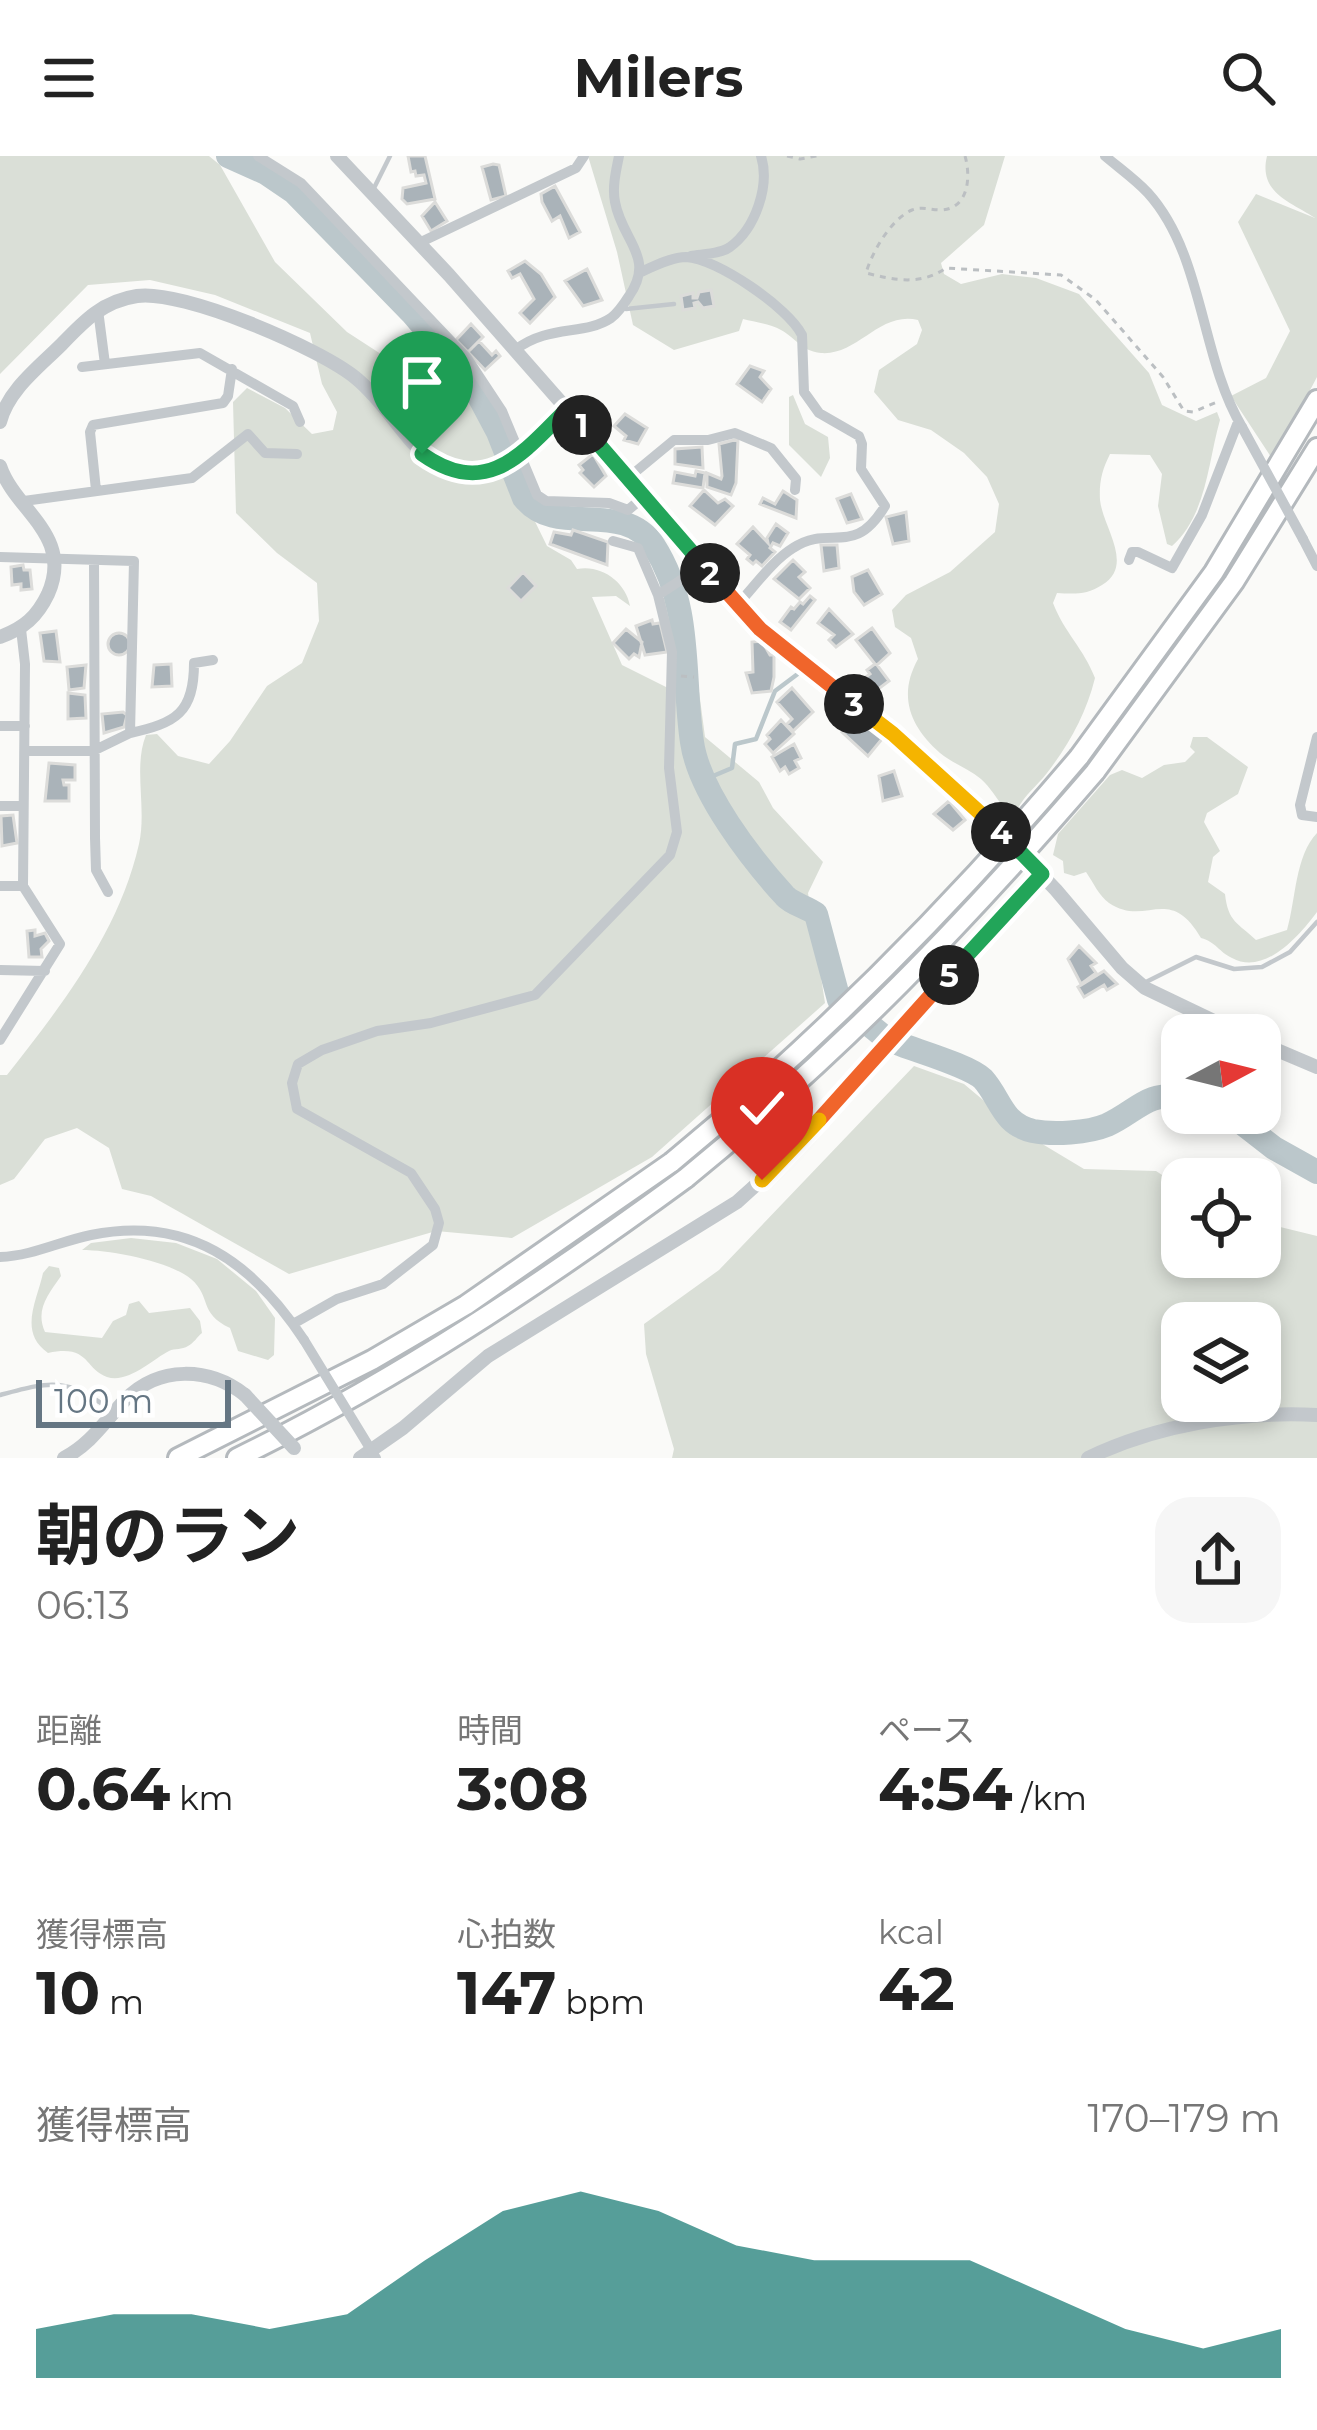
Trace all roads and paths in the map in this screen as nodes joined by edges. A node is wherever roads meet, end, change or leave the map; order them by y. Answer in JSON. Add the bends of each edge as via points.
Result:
{"nodes":[{"id":1,"x":258,"y":156,"type":"edge"},
{"id":2,"x":337,"y":156,"type":"edge"},
{"id":3,"x":391,"y":156,"type":"edge"},
{"id":4,"x":584,"y":156,"type":"edge"},
{"id":5,"x":619,"y":156,"type":"edge"},
{"id":6,"x":761,"y":156,"type":"edge"},
{"id":7,"x":787,"y":156,"type":"edge"},
{"id":8,"x":817,"y":156,"type":"edge"},
{"id":9,"x":964,"y":156,"type":"edge"},
{"id":10,"x":1105,"y":156,"type":"edge"},
{"id":11,"x":372,"y":192,"type":"junction"},
{"id":12,"x":421,"y":242,"type":"junction"},
{"id":13,"x":688,"y":257,"type":"junction"},
{"id":14,"x":641,"y":272,"type":"junction"},
{"id":15,"x":674,"y":304,"type":"dead end"},
{"id":16,"x":620,"y":309,"type":"junction"},
{"id":17,"x":98,"y":310,"type":"junction"},
{"id":18,"x":515,"y":350,"type":"junction"},
{"id":19,"x":105,"y":364,"type":"junction"},
{"id":20,"x":82,"y":368,"type":"dead end"},
{"id":21,"x":232,"y":368,"type":"junction"},
{"id":22,"x":1228,"y":397,"type":"junction"},
{"id":23,"x":1317,"y":400,"type":"edge"},
{"id":24,"x":567,"y":409,"type":"junction"},
{"id":25,"x":0,"y":422,"type":"edge"},
{"id":26,"x":300,"y":422,"type":"dead end"},
{"id":27,"x":1240,"y":425,"type":"junction"},
{"id":28,"x":1317,"y":448,"type":"edge"},
{"id":29,"x":297,"y":454,"type":"dead end"},
{"id":30,"x":0,"y":466,"type":"edge"},
{"id":31,"x":628,"y":478,"type":"junction"},
{"id":32,"x":96,"y":490,"type":"junction"},
{"id":33,"x":795,"y":490,"type":"dead end"},
{"id":34,"x":644,"y":497,"type":"junction"},
{"id":35,"x":24,"y":501,"type":"junction"},
{"id":36,"x":614,"y":541,"type":"dead end"},
{"id":37,"x":0,"y":557,"type":"edge"},
{"id":38,"x":53,"y":558,"type":"junction"},
{"id":39,"x":94,"y":560,"type":"junction"},
{"id":40,"x":1129,"y":560,"type":"dead end"},
{"id":41,"x":704,"y":566,"type":"junction"},
{"id":42,"x":1317,"y":566,"type":"edge"},
{"id":43,"x":668,"y":588,"type":"junction"},
{"id":44,"x":738,"y":604,"type":"junction"},
{"id":45,"x":21,"y":629,"type":"junction"},
{"id":46,"x":0,"y":637,"type":"edge"},
{"id":47,"x":213,"y":660,"type":"dead end"},
{"id":48,"x":0,"y":726,"type":"edge"},
{"id":49,"x":25,"y":726,"type":"junction"},
{"id":50,"x":130,"y":733,"type":"junction"},
{"id":51,"x":1317,"y":737,"type":"edge"},
{"id":52,"x":93,"y":751,"type":"junction"},
{"id":53,"x":25,"y":752,"type":"junction"},
{"id":54,"x":0,"y":806,"type":"edge"},
{"id":55,"x":23,"y":806,"type":"junction"},
{"id":56,"x":1317,"y":817,"type":"edge"},
{"id":57,"x":1042,"y":874,"type":"junction"},
{"id":58,"x":0,"y":886,"type":"edge"},
{"id":59,"x":23,"y":886,"type":"junction"},
{"id":60,"x":108,"y":892,"type":"dead end"},
{"id":61,"x":1317,"y":922,"type":"edge"},
{"id":62,"x":0,"y":970,"type":"edge"},
{"id":63,"x":45,"y":971,"type":"junction"},
{"id":64,"x":1141,"y":984,"type":"junction"},
{"id":65,"x":1197,"y":1014,"type":"edge"},
{"id":66,"x":0,"y":1040,"type":"edge"},
{"id":67,"x":1281,"y":1051,"type":"edge"},
{"id":68,"x":1317,"y":1067,"type":"edge"},
{"id":69,"x":0,"y":1257,"type":"edge"},
{"id":70,"x":293,"y":1324,"type":"junction"},
{"id":71,"x":0,"y":1395,"type":"edge"},
{"id":72,"x":114,"y":1412,"type":"junction"},
{"id":73,"x":1317,"y":1415,"type":"edge"},
{"id":74,"x":299,"y":1453,"type":"edge"},
{"id":75,"x":64,"y":1458,"type":"edge"},
{"id":76,"x":178,"y":1458,"type":"edge"},
{"id":77,"x":239,"y":1458,"type":"edge"},
{"id":78,"x":360,"y":1458,"type":"edge"},
{"id":79,"x":376,"y":1458,"type":"edge"},
{"id":80,"x":1088,"y":1458,"type":"edge"}],
"edges":[{"from":1,"to":34,"type":"street","via":[[301,182],[467,358],[502,411],[537,495],[628,510]]},
{"from":2,"to":11,"type":"street"},
{"from":3,"to":11,"type":"lane"},
{"from":4,"to":12,"type":"street","via":[[576,168]]},
{"from":5,"to":14,"type":"street","via":[[615,203]]},
{"from":6,"to":13,"type":"street","via":[[765,189],[743,234],[728,250]]},
{"from":7,"to":8,"type":"path"},
{"from":9,"to":22,"type":"path","via":[[969,171],[960,202],[909,211],[866,273],[896,281],[946,268],[1061,275],[1096,300],[1184,410]]},
{"from":10,"to":22,"type":"street","via":[[1165,219]]},
{"from":11,"to":12,"type":"street"},
{"from":12,"to":18,"type":"street"},
{"from":13,"to":14,"type":"street"},
{"from":13,"to":44,"type":"street","via":[[754,288],[797,326],[804,392],[818,413],[859,436],[861,469],[885,506],[854,537],[818,538],[790,550]]},
{"from":14,"to":16,"type":"street"},
{"from":15,"to":16,"type":"lane"},
{"from":16,"to":18,"type":"street","via":[[608,321],[539,334]]},
{"from":17,"to":19,"type":"street"},
{"from":17,"to":24,"type":"street","bridge":true,"via":[[149,295],[279,334],[353,375],[422,454],[467,473],[492,471],[527,451]]},
{"from":17,"to":25,"type":"street","via":[[14,393]]},
{"from":18,"to":24,"type":"street"},
{"from":19,"to":20,"type":"street"},
{"from":19,"to":21,"type":"street","via":[[200,353]]},
{"from":21,"to":26,"type":"street","via":[[293,406]]},
{"from":21,"to":32,"type":"street","via":[[223,403],[90,428]]},
{"from":22,"to":27,"type":"street"},
{"from":23,"to":76,"type":"highway","bridge":true,"via":[[1214,572],[1079,757],[1002,848],[809,1045],[672,1162],[466,1305]]},
{"from":24,"to":31,"type":"street"},
{"from":27,"to":40,"type":"street","via":[[1172,568],[1138,552]]},
{"from":27,"to":42,"type":"street","bridge":true},
{"from":28,"to":77,"type":"highway","bridge":true,"via":[[1234,582],[1095,772],[848,1039],[686,1178],[571,1262]]},
{"from":29,"to":32,"type":"street","via":[[265,453],[248,434],[192,478]]},
{"from":30,"to":35,"type":"street"},
{"from":31,"to":33,"type":"street","via":[[674,440],[735,433],[771,448],[796,479]]},
{"from":31,"to":34,"type":"street"},
{"from":32,"to":35,"type":"street"},
{"from":34,"to":41,"type":"street"},
{"from":35,"to":38,"type":"street"},
{"from":36,"to":43,"type":"street","via":[[638,548]]},
{"from":37,"to":38,"type":"street"},
{"from":38,"to":39,"type":"street"},
{"from":38,"to":45,"type":"street","via":[[46,598]]},
{"from":39,"to":50,"type":"street","via":[[134,561]]},
{"from":39,"to":52,"type":"street"},
{"from":41,"to":43,"type":"street"},
{"from":41,"to":44,"type":"street"},
{"from":43,"to":70,"type":"street","via":[[677,832],[670,856],[535,995],[377,1031],[298,1064],[297,1108],[411,1172],[439,1223],[433,1245],[383,1284]]},
{"from":44,"to":57,"type":"street"},
{"from":45,"to":46,"type":"street"},
{"from":45,"to":49,"type":"street"},
{"from":47,"to":50,"type":"street","via":[[194,663],[192,696],[181,713]]},
{"from":48,"to":49,"type":"street"},
{"from":49,"to":53,"type":"street"},
{"from":50,"to":52,"type":"street"},
{"from":51,"to":56,"type":"street","via":[[1300,806],[1302,815]]},
{"from":52,"to":53,"type":"street"},
{"from":52,"to":60,"type":"street","via":[[96,870]]},
{"from":53,"to":55,"type":"street"},
{"from":54,"to":55,"type":"street"},
{"from":55,"to":59,"type":"street"},
{"from":57,"to":64,"type":"street"},
{"from":57,"to":78,"type":"street","via":[[789,1155],[737,1202],[488,1356]]},
{"from":58,"to":59,"type":"street"},
{"from":59,"to":63,"type":"street","via":[[58,936]]},
{"from":61,"to":64,"type":"lane","via":[[1276,962],[1234,969],[1196,957]]},
{"from":62,"to":63,"type":"street"},
{"from":63,"to":66,"type":"street"},
{"from":64,"to":65,"type":"street"},
{"from":67,"to":68,"type":"street"},
{"from":69,"to":70,"type":"street","via":[[120,1230],[177,1236],[255,1276]]},
{"from":70,"to":79,"type":"street","bridge":true},
{"from":71,"to":72,"type":"lane","via":[[67,1383]]},
{"from":72,"to":74,"type":"street","bridge":true,"via":[[168,1374],[209,1376],[245,1395]]},
{"from":72,"to":75,"type":"street"},
{"from":73,"to":80,"type":"street","via":[[1159,1432]]}]}
